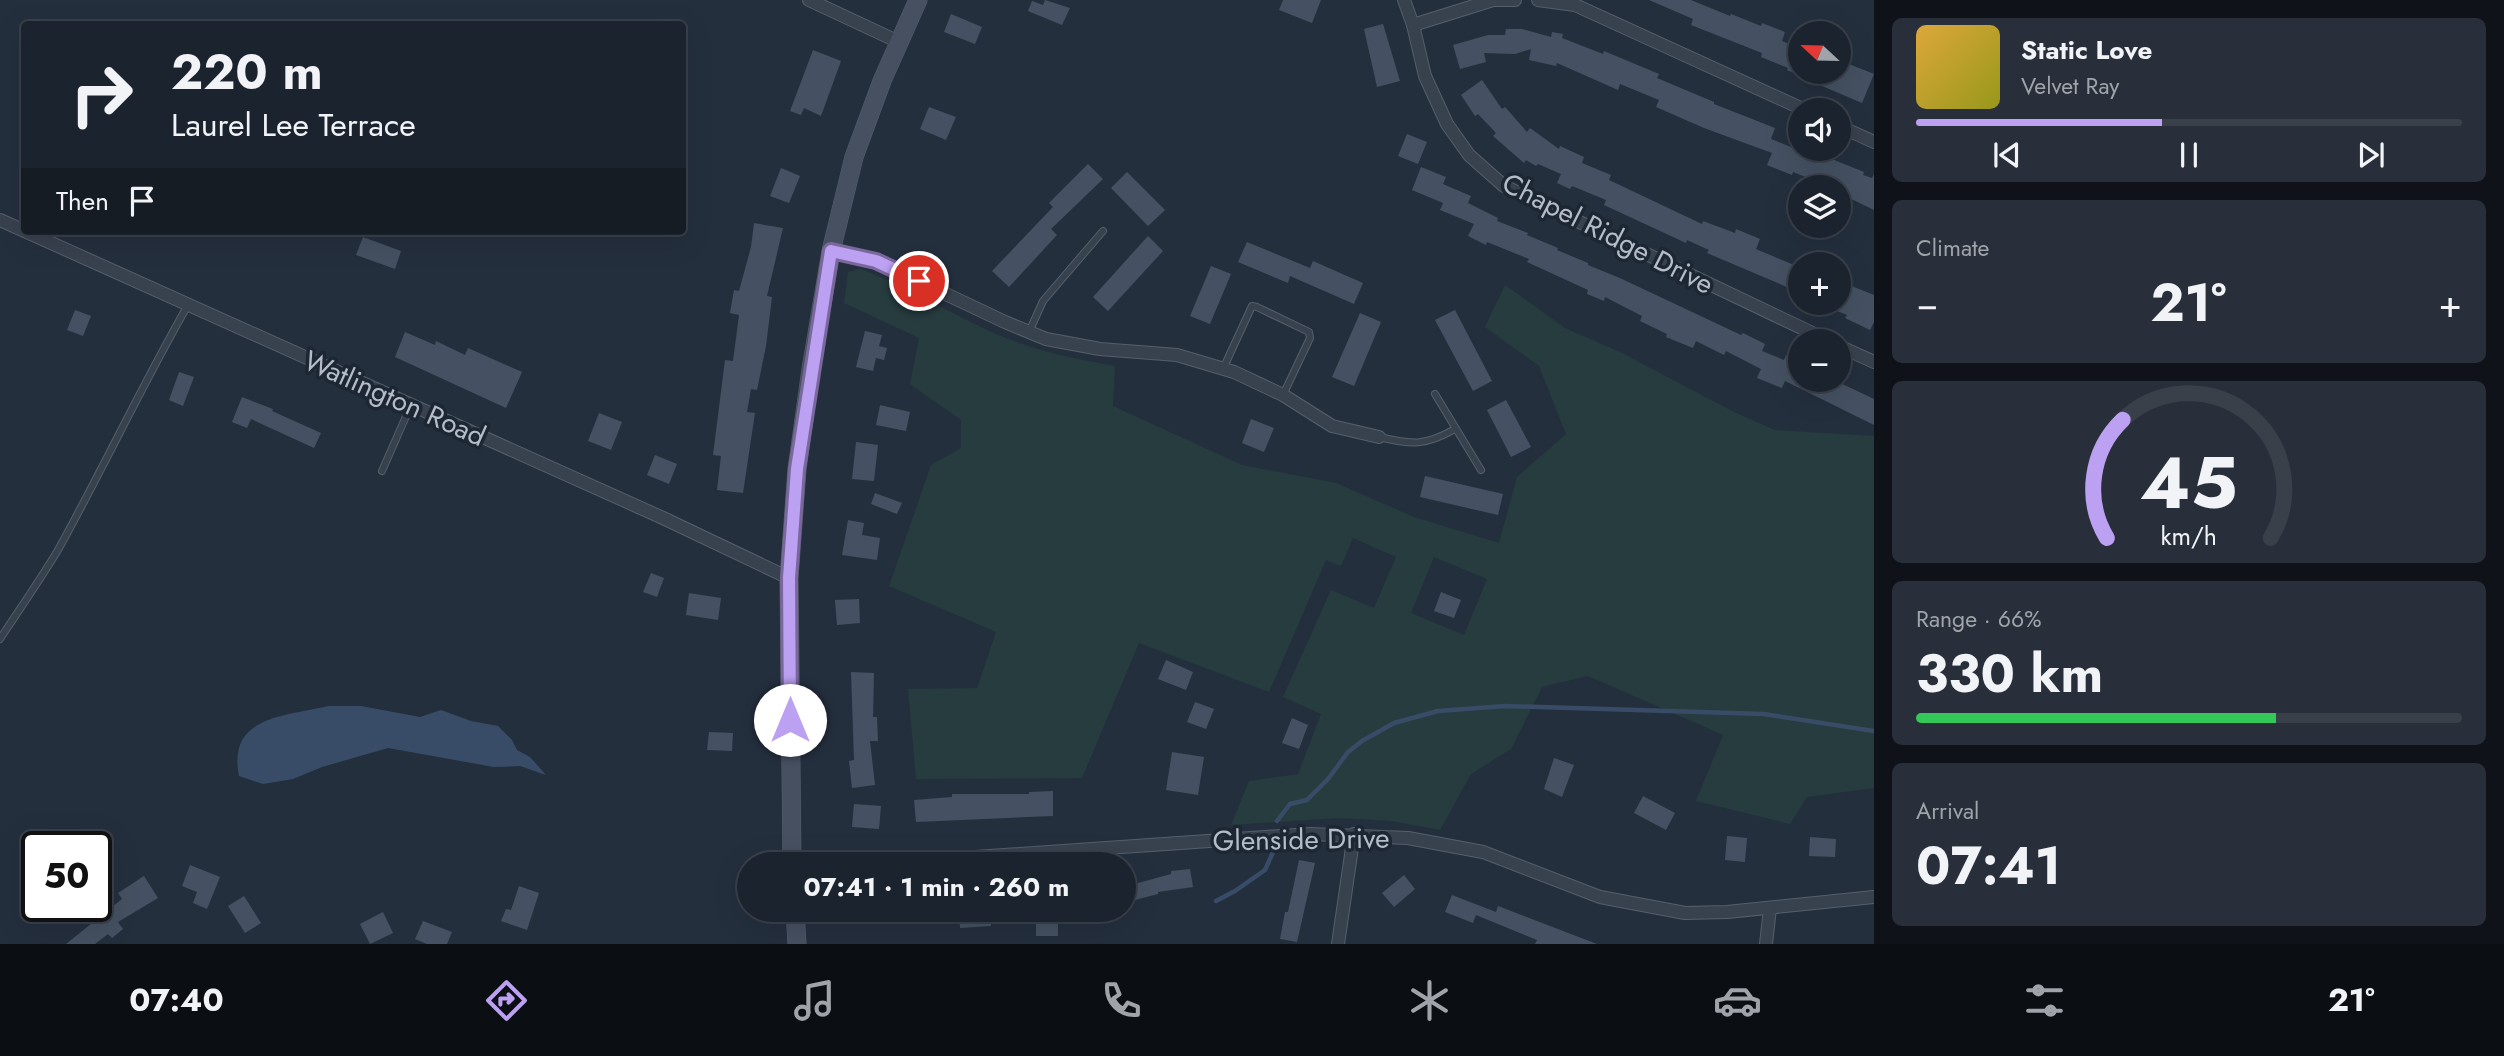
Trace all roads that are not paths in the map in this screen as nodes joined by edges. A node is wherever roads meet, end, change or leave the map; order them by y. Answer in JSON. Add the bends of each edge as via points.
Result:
{"nodes":[{"id":1,"x":809,"y":0,"type":"edge"},
{"id":2,"x":918,"y":0,"type":"edge"},
{"id":3,"x":1404,"y":0,"type":"edge"},
{"id":4,"x":1515,"y":0,"type":"edge"},
{"id":5,"x":1538,"y":0,"type":"edge"},
{"id":6,"x":1413,"y":25,"type":"junction"},
{"id":7,"x":899,"y":42,"type":"junction"},
{"id":8,"x":1788,"y":102,"type":"edge"},
{"id":9,"x":1851,"y":131,"type":"edge"},
{"id":10,"x":1874,"y":142,"type":"edge"},
{"id":11,"x":0,"y":220,"type":"edge"},
{"id":12,"x":21,"y":229,"type":"edge"},
{"id":13,"x":1103,"y":231,"type":"dead end"},
{"id":14,"x":33,"y":235,"type":"edge"},
{"id":15,"x":831,"y":251,"type":"junction"},
{"id":16,"x":187,"y":304,"type":"junction"},
{"id":17,"x":1804,"y":329,"type":"edge"},
{"id":18,"x":1029,"y":332,"type":"junction"},
{"id":19,"x":1851,"y":351,"type":"edge"},
{"id":20,"x":1874,"y":362,"type":"edge"},
{"id":21,"x":1223,"y":369,"type":"junction"},
{"id":22,"x":1435,"y":394,"type":"dead end"},
{"id":23,"x":1283,"y":396,"type":"junction"},
{"id":24,"x":411,"y":405,"type":"junction"},
{"id":25,"x":1455,"y":429,"type":"junction"},
{"id":26,"x":1379,"y":437,"type":"joint"},
{"id":27,"x":1481,"y":470,"type":"dead end"},
{"id":28,"x":382,"y":471,"type":"dead end"},
{"id":29,"x":789,"y":578,"type":"junction"},
{"id":30,"x":0,"y":639,"type":"edge"},
{"id":31,"x":1354,"y":834,"type":"junction"},
{"id":32,"x":792,"y":852,"type":"edge"},
{"id":33,"x":1048,"y":852,"type":"edge"},
{"id":34,"x":1874,"y":897,"type":"edge"},
{"id":35,"x":1770,"y":908,"type":"junction"},
{"id":36,"x":796,"y":922,"type":"edge"},
{"id":37,"x":797,"y":944,"type":"edge"},
{"id":38,"x":1338,"y":944,"type":"edge"},
{"id":39,"x":1766,"y":944,"type":"edge"}],
"edges":[{"from":1,"to":7,"type":"street"},
{"from":2,"to":7,"type":"main road"},
{"from":3,"to":6,"type":"street","name":"Chapel Ridge Drive"},
{"from":4,"to":6,"type":"street","via":[[1493,0]]},
{"from":5,"to":8,"type":"street","via":[[1574,5]]},
{"from":6,"to":17,"type":"street","name":"Chapel Ridge Drive","via":[[1425,76],[1447,124],[1469,155],[1504,186]]},
{"from":7,"to":15,"type":"main road","via":[[855,157]]},
{"from":9,"to":10,"type":"street"},
{"from":11,"to":12,"type":"street","name":"Watlington Road"},
{"from":13,"to":18,"type":"lane","via":[[1043,301]]},
{"from":14,"to":16,"type":"street","name":"Watlington Road"},
{"from":15,"to":18,"type":"street","via":[[876,261]]},
{"from":15,"to":29,"type":"main road","via":[[797,469]]},
{"from":16,"to":24,"type":"street","name":"Watlington Road"},
{"from":16,"to":30,"type":"lane","via":[[58,550]]},
{"from":18,"to":21,"type":"street","via":[[1100,349],[1177,355]]},
{"from":19,"to":20,"type":"street"},
{"from":21,"to":23,"type":"street"},
{"from":21,"to":23,"type":"lane","via":[[1252,306],[1257,307],[1309,332]]},
{"from":22,"to":25,"type":"lane"},
{"from":23,"to":26,"type":"street","via":[[1332,426]]},
{"from":24,"to":28,"type":"lane"},
{"from":24,"to":29,"type":"street","name":"Watlington Road"},
{"from":25,"to":26,"type":"lane","via":[[1416,444]]},
{"from":25,"to":27,"type":"lane"},
{"from":29,"to":32,"type":"main road"},
{"from":31,"to":33,"type":"street","name":"Glenside Drive"},
{"from":31,"to":35,"type":"street","name":"Glenside Drive","via":[[1408,838],[1483,852],[1601,897],[1685,913]]},
{"from":31,"to":38,"type":"street"},
{"from":34,"to":35,"type":"street","name":"Glenside Drive"},
{"from":35,"to":39,"type":"street"},
{"from":36,"to":37,"type":"main road"}]}
